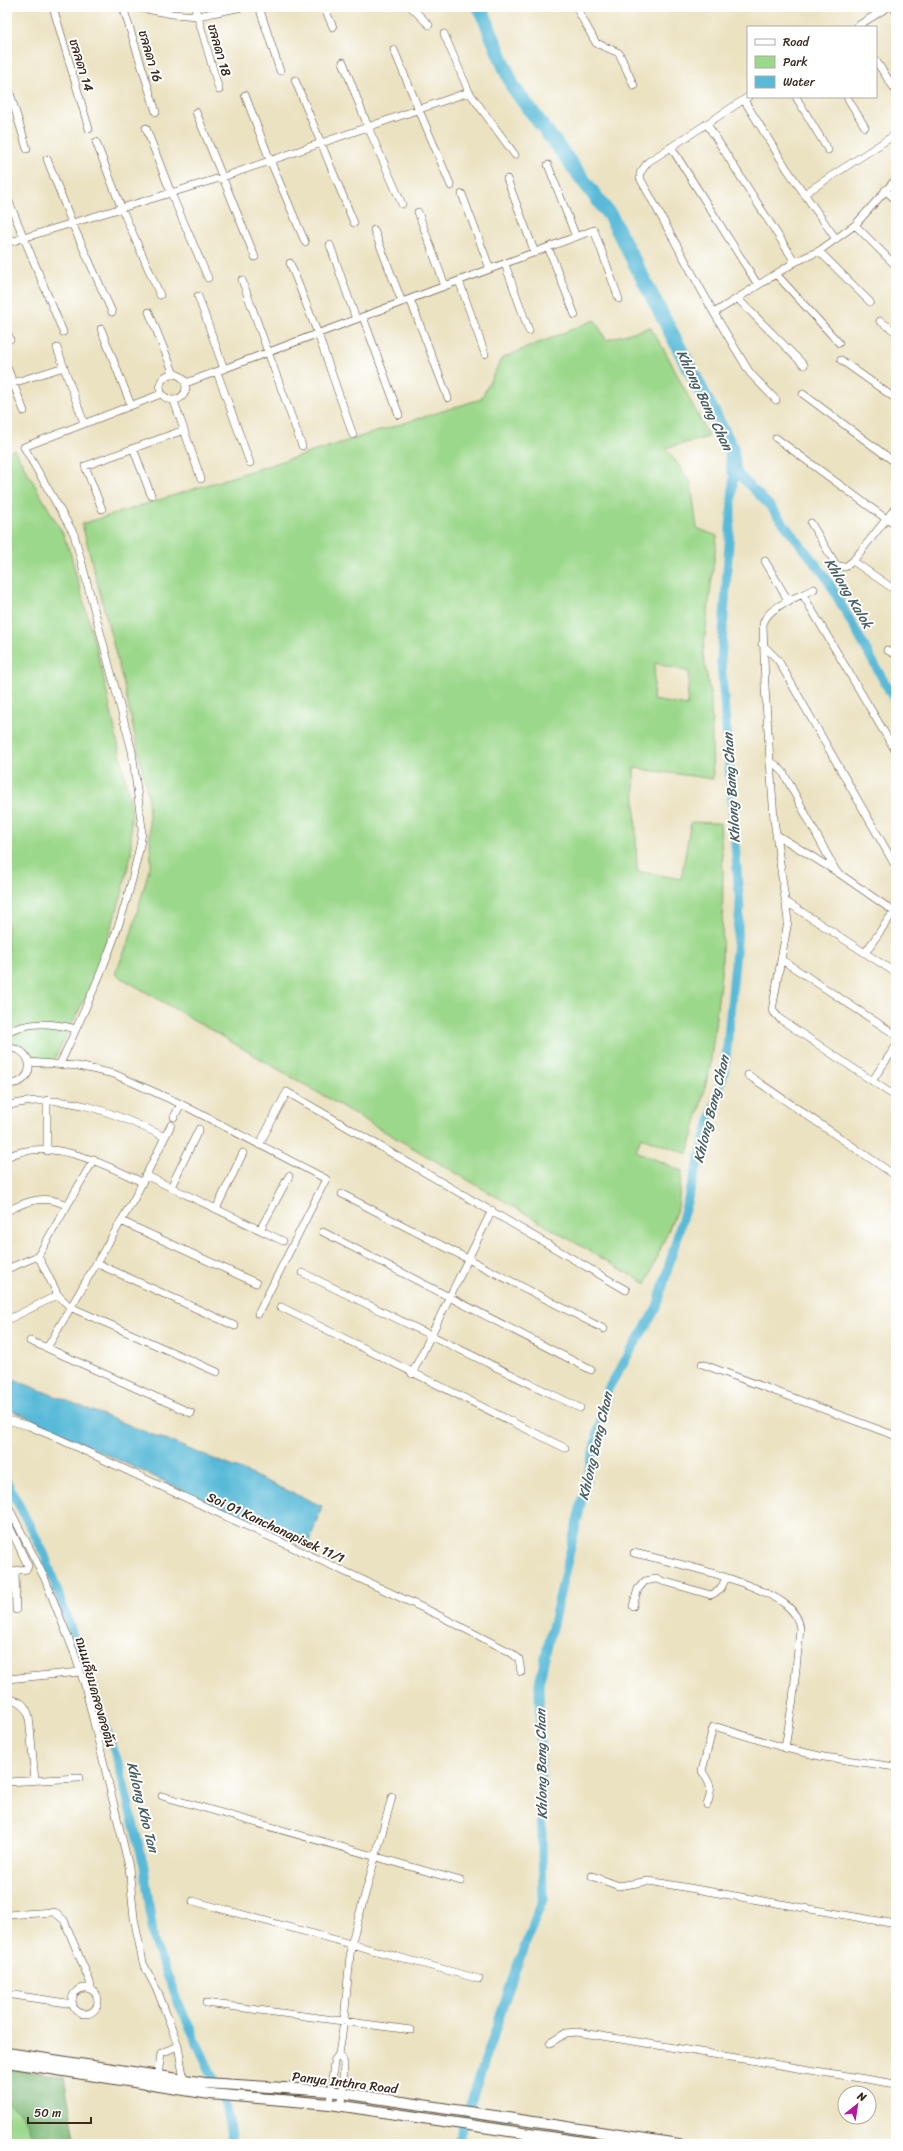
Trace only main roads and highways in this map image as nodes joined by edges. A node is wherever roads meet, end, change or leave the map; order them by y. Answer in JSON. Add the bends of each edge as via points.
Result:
{"nodes":[{"id":1,"x":7,"y":2054,"type":"edge"},
{"id":2,"x":7,"y":2062,"type":"edge"},
{"id":3,"x":86,"y":2070,"type":"junction"},
{"id":4,"x":625,"y":2140,"type":"edge"},
{"id":5,"x":636,"y":2141,"type":"edge"},
{"id":6,"x":596,"y":2144,"type":"edge"},
{"id":7,"x":679,"y":2144,"type":"edge"}],
"edges":[{"from":1,"to":3,"type":"main road","name":"Panya Inthra Road"},
{"from":2,"to":3,"type":"main road","name":"Panya Inthra Road"},
{"from":3,"to":4,"type":"main road","name":"Panya Inthra Road","via":[[205,2083],[330,2091]]},
{"from":3,"to":6,"type":"main road","name":"Panya Inthra Road","via":[[210,2094],[330,2104]]},
{"from":4,"to":5,"type":"main road","name":"Panya Inthra Road"},
{"from":5,"to":7,"type":"main road","name":"Panya Inthra Road"}]}
